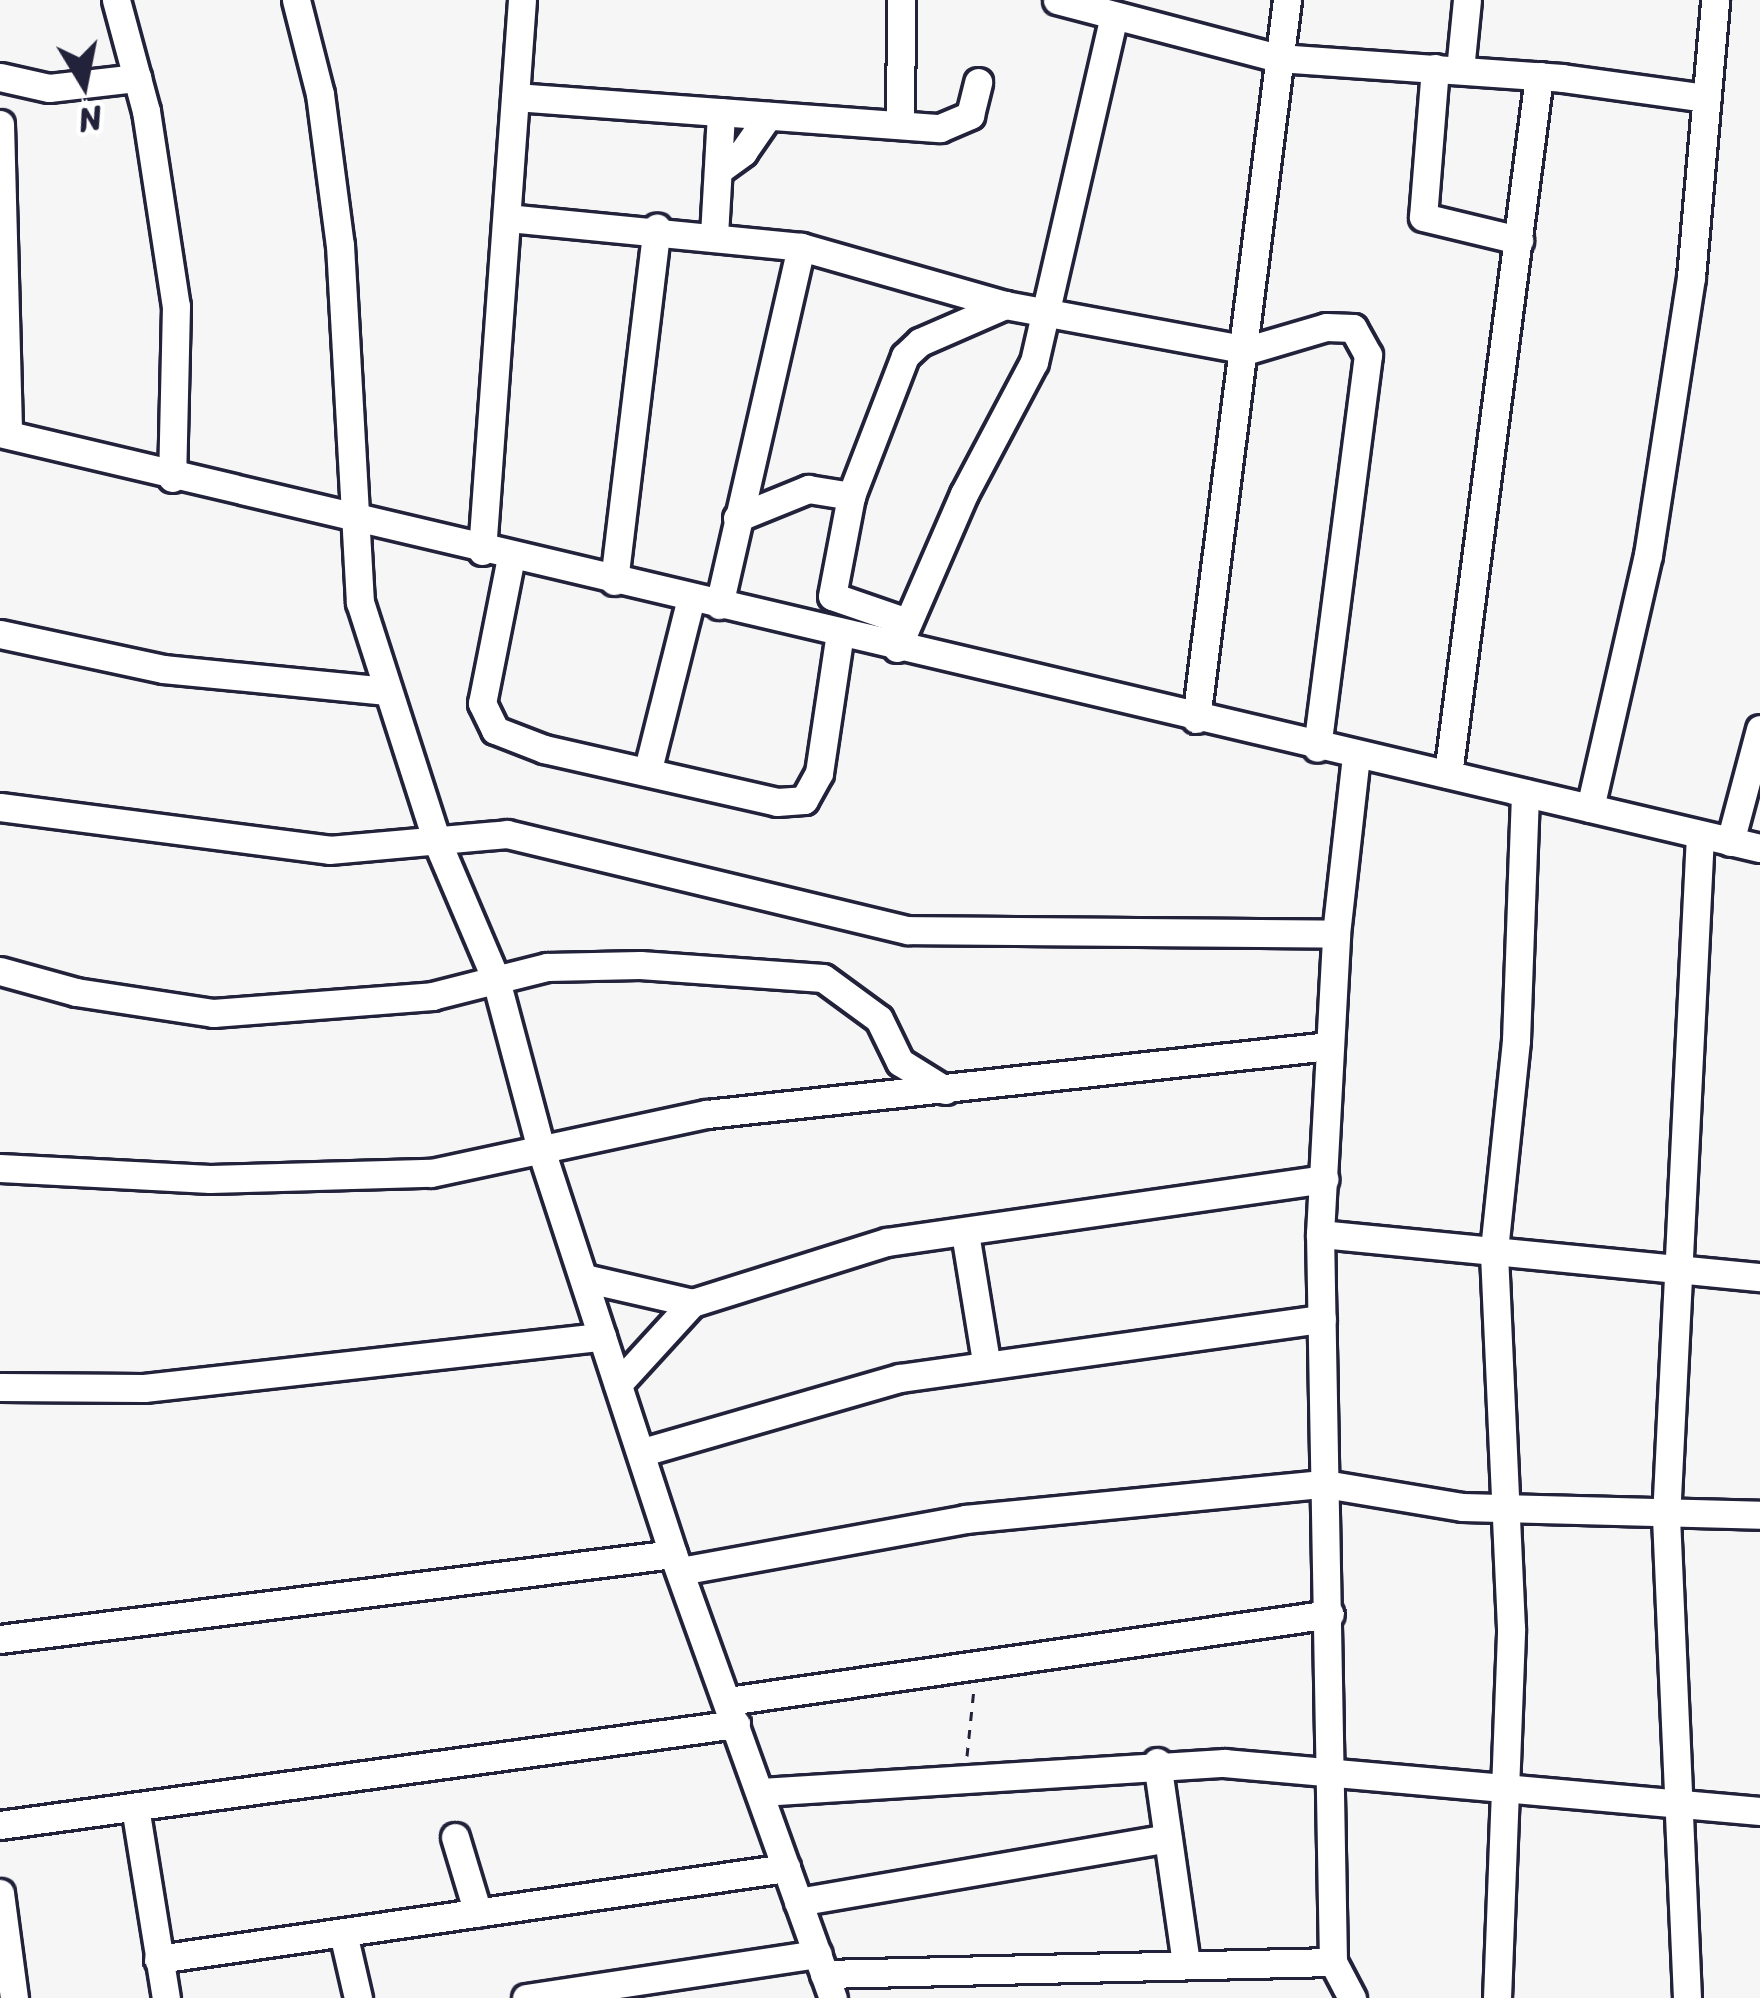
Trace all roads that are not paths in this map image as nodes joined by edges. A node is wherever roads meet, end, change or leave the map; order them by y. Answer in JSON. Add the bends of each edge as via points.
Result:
{"nodes":[{"id":1,"x":116,"y":0,"type":"edge"},
{"id":2,"x":296,"y":0,"type":"edge"},
{"id":3,"x":522,"y":0,"type":"edge"},
{"id":4,"x":902,"y":0,"type":"edge"},
{"id":5,"x":1057,"y":0,"type":"edge"},
{"id":6,"x":1287,"y":0,"type":"edge"},
{"id":7,"x":1467,"y":0,"type":"edge"},
{"id":8,"x":1715,"y":0,"type":"edge"},
{"id":9,"x":1113,"y":20,"type":"junction"},
{"id":10,"x":1278,"y":58,"type":"junction"},
{"id":11,"x":1448,"y":69,"type":"junction"},
{"id":12,"x":1539,"y":76,"type":"junction"},
{"id":13,"x":0,"y":77,"type":"edge"},
{"id":14,"x":137,"y":78,"type":"junction"},
{"id":15,"x":978,"y":82,"type":"dead end"},
{"id":16,"x":515,"y":97,"type":"junction"},
{"id":17,"x":1708,"y":98,"type":"junction"},
{"id":18,"x":722,"y":112,"type":"junction"},
{"id":19,"x":768,"y":116,"type":"junction"},
{"id":20,"x":0,"y":124,"type":"edge"},
{"id":21,"x":900,"y":125,"type":"junction"},
{"id":22,"x":720,"y":169,"type":"junction"},
{"id":23,"x":507,"y":218,"type":"junction"},
{"id":24,"x":657,"y":228,"type":"junction"},
{"id":25,"x":714,"y":235,"type":"junction"},
{"id":26,"x":1519,"y":240,"type":"junction"},
{"id":27,"x":802,"y":247,"type":"junction"},
{"id":28,"x":1005,"y":305,"type":"junction"},
{"id":29,"x":1046,"y":313,"type":"junction"},
{"id":30,"x":1248,"y":350,"type":"junction"},
{"id":31,"x":4,"y":434,"type":"edge"},
{"id":32,"x":172,"y":478,"type":"junction"},
{"id":33,"x":851,"y":496,"type":"junction"},
{"id":34,"x":737,"y":518,"type":"junction"},
{"id":35,"x":353,"y":523,"type":"junction"},
{"id":36,"x":482,"y":550,"type":"junction"},
{"id":37,"x":511,"y":557,"type":"junction"},
{"id":38,"x":614,"y":581,"type":"junction"},
{"id":39,"x":691,"y":598,"type":"junction"},
{"id":40,"x":719,"y":605,"type":"junction"},
{"id":41,"x":840,"y":633,"type":"junction"},
{"id":42,"x":0,"y":634,"type":"edge"},
{"id":43,"x":902,"y":635,"type":"junction"},
{"id":44,"x":387,"y":691,"type":"junction"},
{"id":45,"x":1196,"y":719,"type":"junction"},
{"id":46,"x":1760,"y":729,"type":"edge"},
{"id":47,"x":1317,"y":748,"type":"junction"},
{"id":48,"x":1356,"y":756,"type":"junction"},
{"id":49,"x":648,"y":770,"type":"junction"},
{"id":50,"x":1448,"y":774,"type":"junction"},
{"id":51,"x":1526,"y":793,"type":"junction"},
{"id":52,"x":0,"y":807,"type":"edge"},
{"id":53,"x":1591,"y":808,"type":"junction"},
{"id":54,"x":1700,"y":836,"type":"junction"},
{"id":55,"x":436,"y":839,"type":"junction"},
{"id":56,"x":1730,"y":842,"type":"junction"},
{"id":57,"x":1760,"y":848,"type":"edge"},
{"id":58,"x":1336,"y":934,"type":"junction"},
{"id":59,"x":0,"y":971,"type":"edge"},
{"id":60,"x":496,"y":980,"type":"junction"},
{"id":61,"x":1329,"y":1046,"type":"junction"},
{"id":62,"x":945,"y":1090,"type":"junction"},
{"id":63,"x":542,"y":1153,"type":"junction"},
{"id":64,"x":0,"y":1168,"type":"edge"},
{"id":65,"x":1324,"y":1179,"type":"junction"},
{"id":66,"x":965,"y":1233,"type":"junction"},
{"id":67,"x":1320,"y":1234,"type":"junction"},
{"id":68,"x":1494,"y":1250,"type":"junction"},
{"id":69,"x":1678,"y":1268,"type":"junction"},
{"id":70,"x":1760,"y":1277,"type":"edge"},
{"id":71,"x":584,"y":1278,"type":"junction"},
{"id":72,"x":692,"y":1303,"type":"junction"},
{"id":73,"x":1322,"y":1318,"type":"junction"},
{"id":74,"x":602,"y":1337,"type":"junction"},
{"id":75,"x":986,"y":1361,"type":"junction"},
{"id":76,"x":618,"y":1384,"type":"junction"},
{"id":77,"x":0,"y":1387,"type":"edge"},
{"id":78,"x":643,"y":1452,"type":"junction"},
{"id":79,"x":1325,"y":1484,"type":"junction"},
{"id":80,"x":1506,"y":1508,"type":"junction"},
{"id":81,"x":1760,"y":1515,"type":"edge"},
{"id":82,"x":1666,"y":1518,"type":"junction"},
{"id":83,"x":677,"y":1563,"type":"junction"},
{"id":84,"x":1330,"y":1614,"type":"junction"},
{"id":85,"x":0,"y":1639,"type":"edge"},
{"id":86,"x":732,"y":1713,"type":"junction"},
{"id":87,"x":1157,"y":1762,"type":"junction"},
{"id":88,"x":1333,"y":1772,"type":"junction"},
{"id":89,"x":1503,"y":1791,"type":"junction"},
{"id":90,"x":761,"y":1792,"type":"junction"},
{"id":91,"x":1674,"y":1805,"type":"junction"},
{"id":92,"x":135,"y":1807,"type":"junction"},
{"id":93,"x":1760,"y":1811,"type":"edge"},
{"id":94,"x":0,"y":1826,"type":"edge"},
{"id":95,"x":455,"y":1837,"type":"dead end"},
{"id":96,"x":1168,"y":1838,"type":"junction"},
{"id":97,"x":786,"y":1868,"type":"junction"},
{"id":98,"x":0,"y":1893,"type":"edge"},
{"id":99,"x":799,"y":1902,"type":"junction"},
{"id":100,"x":478,"y":1913,"type":"junction"},
{"id":101,"x":343,"y":1934,"type":"junction"},
{"id":102,"x":158,"y":1960,"type":"junction"},
{"id":103,"x":1333,"y":1962,"type":"junction"},
{"id":104,"x":1186,"y":1964,"type":"junction"},
{"id":105,"x":825,"y":1975,"type":"edge"},
{"id":106,"x":14,"y":1998,"type":"edge"},
{"id":107,"x":166,"y":1998,"type":"edge"},
{"id":108,"x":358,"y":1998,"type":"edge"},
{"id":109,"x":526,"y":1998,"type":"edge"},
{"id":110,"x":1352,"y":1998,"type":"edge"},
{"id":111,"x":1497,"y":1998,"type":"edge"},
{"id":112,"x":1687,"y":1998,"type":"edge"}],
"edges":[{"from":1,"to":14,"type":"street"},
{"from":2,"to":35,"type":"street","via":[[320,94],[340,245]]},
{"from":3,"to":16,"type":"street"},
{"from":4,"to":21,"type":"street"},
{"from":5,"to":9,"type":"street"},
{"from":6,"to":10,"type":"street"},
{"from":7,"to":11,"type":"street"},
{"from":8,"to":17,"type":"street"},
{"from":9,"to":10,"type":"street"},
{"from":9,"to":29,"type":"street"},
{"from":10,"to":11,"type":"street"},
{"from":10,"to":30,"type":"street"},
{"from":11,"to":12,"type":"street"},
{"from":11,"to":26,"type":"street","via":[[1423,217]]},
{"from":12,"to":17,"type":"street"},
{"from":12,"to":26,"type":"street"},
{"from":13,"to":14,"type":"street","via":[[49,88]]},
{"from":14,"to":32,"type":"street","via":[[176,306]]},
{"from":15,"to":21,"type":"street","via":[[975,106],[961,121]]},
{"from":16,"to":18,"type":"street"},
{"from":16,"to":23,"type":"street"},
{"from":17,"to":53,"type":"street","via":[[1691,277],[1648,555]]},
{"from":18,"to":19,"type":"street"},
{"from":18,"to":22,"type":"street"},
{"from":19,"to":21,"type":"street"},
{"from":19,"to":22,"type":"street"},
{"from":20,"to":31,"type":"street"},
{"from":22,"to":25,"type":"street"},
{"from":23,"to":24,"type":"street"},
{"from":23,"to":36,"type":"street"},
{"from":24,"to":25,"type":"street"},
{"from":24,"to":38,"type":"street"},
{"from":25,"to":27,"type":"street"},
{"from":26,"to":50,"type":"street"},
{"from":27,"to":28,"type":"street"},
{"from":27,"to":34,"type":"street"},
{"from":28,"to":29,"type":"street"},
{"from":28,"to":33,"type":"street","via":[[905,356]]},
{"from":29,"to":30,"type":"street"},
{"from":29,"to":43,"type":"street","via":[[1015,407],[964,494]]},
{"from":30,"to":45,"type":"street"},
{"from":30,"to":47,"type":"street","via":[[1343,326],[1360,334],[1368,355]]},
{"from":31,"to":32,"type":"street"},
{"from":32,"to":35,"type":"street"},
{"from":33,"to":34,"type":"street","via":[[808,489]]},
{"from":33,"to":43,"type":"street","via":[[832,596]]},
{"from":34,"to":40,"type":"street"},
{"from":35,"to":36,"type":"street"},
{"from":35,"to":44,"type":"street","via":[[360,602]]},
{"from":36,"to":37,"type":"street"},
{"from":37,"to":38,"type":"street"},
{"from":37,"to":49,"type":"street","via":[[483,680],[489,724],[544,749]]},
{"from":38,"to":39,"type":"street"},
{"from":39,"to":40,"type":"street"},
{"from":39,"to":49,"type":"street"},
{"from":40,"to":41,"type":"street"},
{"from":41,"to":43,"type":"street"},
{"from":41,"to":49,"type":"street","via":[[819,773],[804,800],[777,802]]},
{"from":42,"to":44,"type":"street","via":[[163,669]]},
{"from":43,"to":45,"type":"street"},
{"from":44,"to":55,"type":"street"},
{"from":45,"to":47,"type":"street"},
{"from":46,"to":56,"type":"street"},
{"from":47,"to":48,"type":"street"},
{"from":48,"to":50,"type":"street"},
{"from":48,"to":58,"type":"street"},
{"from":50,"to":51,"type":"street"},
{"from":51,"to":53,"type":"street"},
{"from":51,"to":68,"type":"street","via":[[1516,1040]]},
{"from":52,"to":55,"type":"street","via":[[329,850]]},
{"from":53,"to":54,"type":"street"},
{"from":54,"to":56,"type":"street"},
{"from":54,"to":69,"type":"street"},
{"from":55,"to":58,"type":"street","via":[[507,834],[908,930]]},
{"from":55,"to":60,"type":"street"},
{"from":56,"to":57,"type":"street"},
{"from":58,"to":61,"type":"street"},
{"from":59,"to":60,"type":"street","via":[[213,1013],[371,1004]]},
{"from":60,"to":62,"type":"street","via":[[547,967],[640,964],[823,978],[879,1018],[900,1062]]},
{"from":60,"to":63,"type":"street"},
{"from":61,"to":62,"type":"street"},
{"from":61,"to":65,"type":"street"},
{"from":62,"to":63,"type":"street","via":[[707,1114]]},
{"from":63,"to":64,"type":"street","via":[[431,1173],[323,1180]]},
{"from":63,"to":71,"type":"street"},
{"from":65,"to":66,"type":"street"},
{"from":65,"to":67,"type":"street"},
{"from":66,"to":72,"type":"street","via":[[849,1251]]},
{"from":66,"to":75,"type":"street"},
{"from":67,"to":68,"type":"street"},
{"from":67,"to":73,"type":"street"},
{"from":68,"to":69,"type":"street"},
{"from":68,"to":80,"type":"street"},
{"from":69,"to":70,"type":"street"},
{"from":69,"to":82,"type":"street"},
{"from":71,"to":72,"type":"street"},
{"from":71,"to":74,"type":"street"},
{"from":72,"to":76,"type":"street"},
{"from":73,"to":75,"type":"street"},
{"from":73,"to":79,"type":"street"},
{"from":74,"to":76,"type":"street"},
{"from":74,"to":77,"type":"street","via":[[144,1388]]},
{"from":75,"to":78,"type":"street"},
{"from":76,"to":78,"type":"street"},
{"from":78,"to":83,"type":"street"},
{"from":79,"to":80,"type":"street","via":[[1432,1505]]},
{"from":79,"to":83,"type":"street","via":[[965,1519]]},
{"from":79,"to":84,"type":"street"},
{"from":80,"to":82,"type":"street"},
{"from":80,"to":89,"type":"street","via":[[1511,1628]]},
{"from":81,"to":82,"type":"street"},
{"from":82,"to":91,"type":"street"},
{"from":83,"to":85,"type":"street"},
{"from":83,"to":86,"type":"street"},
{"from":84,"to":86,"type":"street","via":[[977,1662]]},
{"from":84,"to":88,"type":"street"},
{"from":86,"to":90,"type":"street"},
{"from":86,"to":92,"type":"street"},
{"from":87,"to":88,"type":"street"},
{"from":87,"to":90,"type":"street"},
{"from":87,"to":96,"type":"street"},
{"from":88,"to":89,"type":"street"},
{"from":88,"to":103,"type":"street"},
{"from":89,"to":91,"type":"street"},
{"from":89,"to":111,"type":"street"},
{"from":90,"to":97,"type":"street"},
{"from":91,"to":93,"type":"street"},
{"from":91,"to":112,"type":"street"},
{"from":92,"to":94,"type":"street"},
{"from":92,"to":102,"type":"street"},
{"from":95,"to":100,"type":"street"},
{"from":96,"to":99,"type":"street"},
{"from":96,"to":104,"type":"street"},
{"from":97,"to":99,"type":"street"},
{"from":97,"to":100,"type":"street"},
{"from":98,"to":106,"type":"street"},
{"from":99,"to":105,"type":"street"},
{"from":100,"to":101,"type":"street"},
{"from":101,"to":102,"type":"street"},
{"from":101,"to":108,"type":"street"},
{"from":102,"to":107,"type":"street"},
{"from":103,"to":104,"type":"street"},
{"from":103,"to":110,"type":"street"},
{"from":104,"to":105,"type":"street"},
{"from":105,"to":109,"type":"street"}]}
